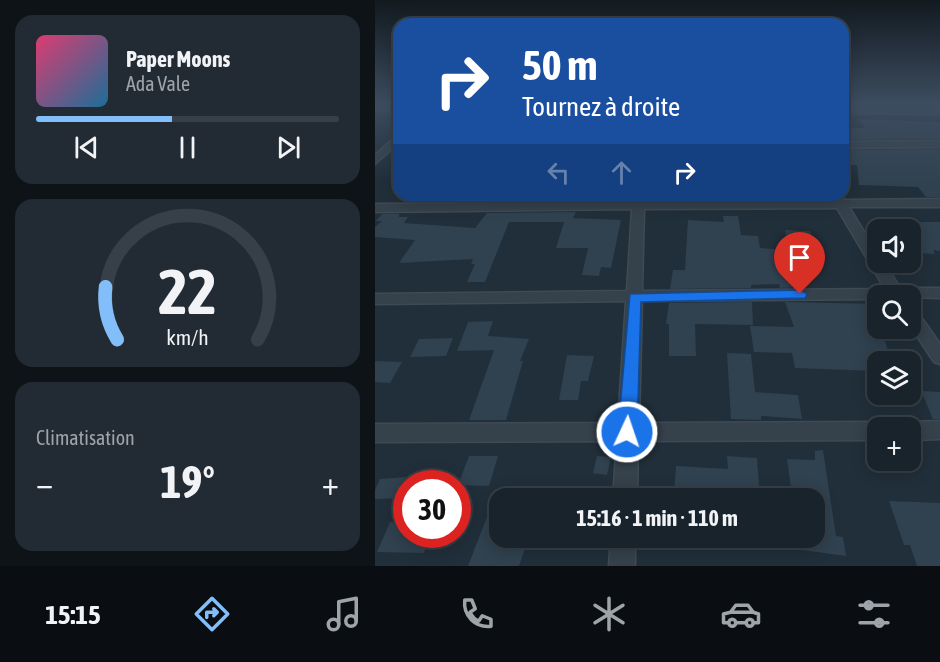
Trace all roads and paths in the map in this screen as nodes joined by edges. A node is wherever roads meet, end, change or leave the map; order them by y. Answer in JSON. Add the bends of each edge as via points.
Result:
{"nodes":[{"id":1,"x":849,"y":144,"type":"edge"},
{"id":2,"x":940,"y":144,"type":"edge"},
{"id":3,"x":375,"y":147,"type":"edge"},
{"id":4,"x":393,"y":147,"type":"edge"},
{"id":5,"x":393,"y":148,"type":"edge"},
{"id":6,"x":375,"y":161,"type":"edge"},
{"id":7,"x":849,"y":200,"type":"edge"},
{"id":8,"x":606,"y":201,"type":"edge"},
{"id":9,"x":639,"y":201,"type":"edge"},
{"id":10,"x":839,"y":201,"type":"edge"},
{"id":11,"x":940,"y":203,"type":"edge"},
{"id":12,"x":375,"y":208,"type":"edge"},
{"id":13,"x":890,"y":285,"type":"edge"},
{"id":14,"x":921,"y":293,"type":"edge"},
{"id":15,"x":940,"y":293,"type":"edge"},
{"id":16,"x":867,"y":294,"type":"edge"},
{"id":17,"x":635,"y":297,"type":"junction"},
{"id":18,"x":375,"y":299,"type":"edge"},
{"id":19,"x":921,"y":329,"type":"edge"},
{"id":20,"x":940,"y":357,"type":"edge"},
{"id":21,"x":940,"y":430,"type":"edge"},
{"id":22,"x":867,"y":431,"type":"edge"},
{"id":23,"x":921,"y":431,"type":"edge"},
{"id":24,"x":627,"y":432,"type":"junction"},
{"id":25,"x":375,"y":433,"type":"edge"},
{"id":26,"x":625,"y":488,"type":"edge"},
{"id":27,"x":623,"y":548,"type":"edge"},
{"id":28,"x":622,"y":566,"type":"edge"}],
"edges":[{"from":1,"to":2,"type":"street"},
{"from":3,"to":4,"type":"street"},
{"from":5,"to":6,"type":"street"},
{"from":7,"to":11,"type":"street"},
{"from":8,"to":12,"type":"street"},
{"from":9,"to":17,"type":"street"},
{"from":10,"to":13,"type":"street"},
{"from":14,"to":15,"type":"street"},
{"from":16,"to":17,"type":"street"},
{"from":17,"to":18,"type":"street"},
{"from":17,"to":24,"type":"street"},
{"from":19,"to":20,"type":"street"},
{"from":21,"to":23,"type":"street"},
{"from":22,"to":24,"type":"street"},
{"from":24,"to":25,"type":"street"},
{"from":24,"to":26,"type":"street"},
{"from":27,"to":28,"type":"street"}]}
